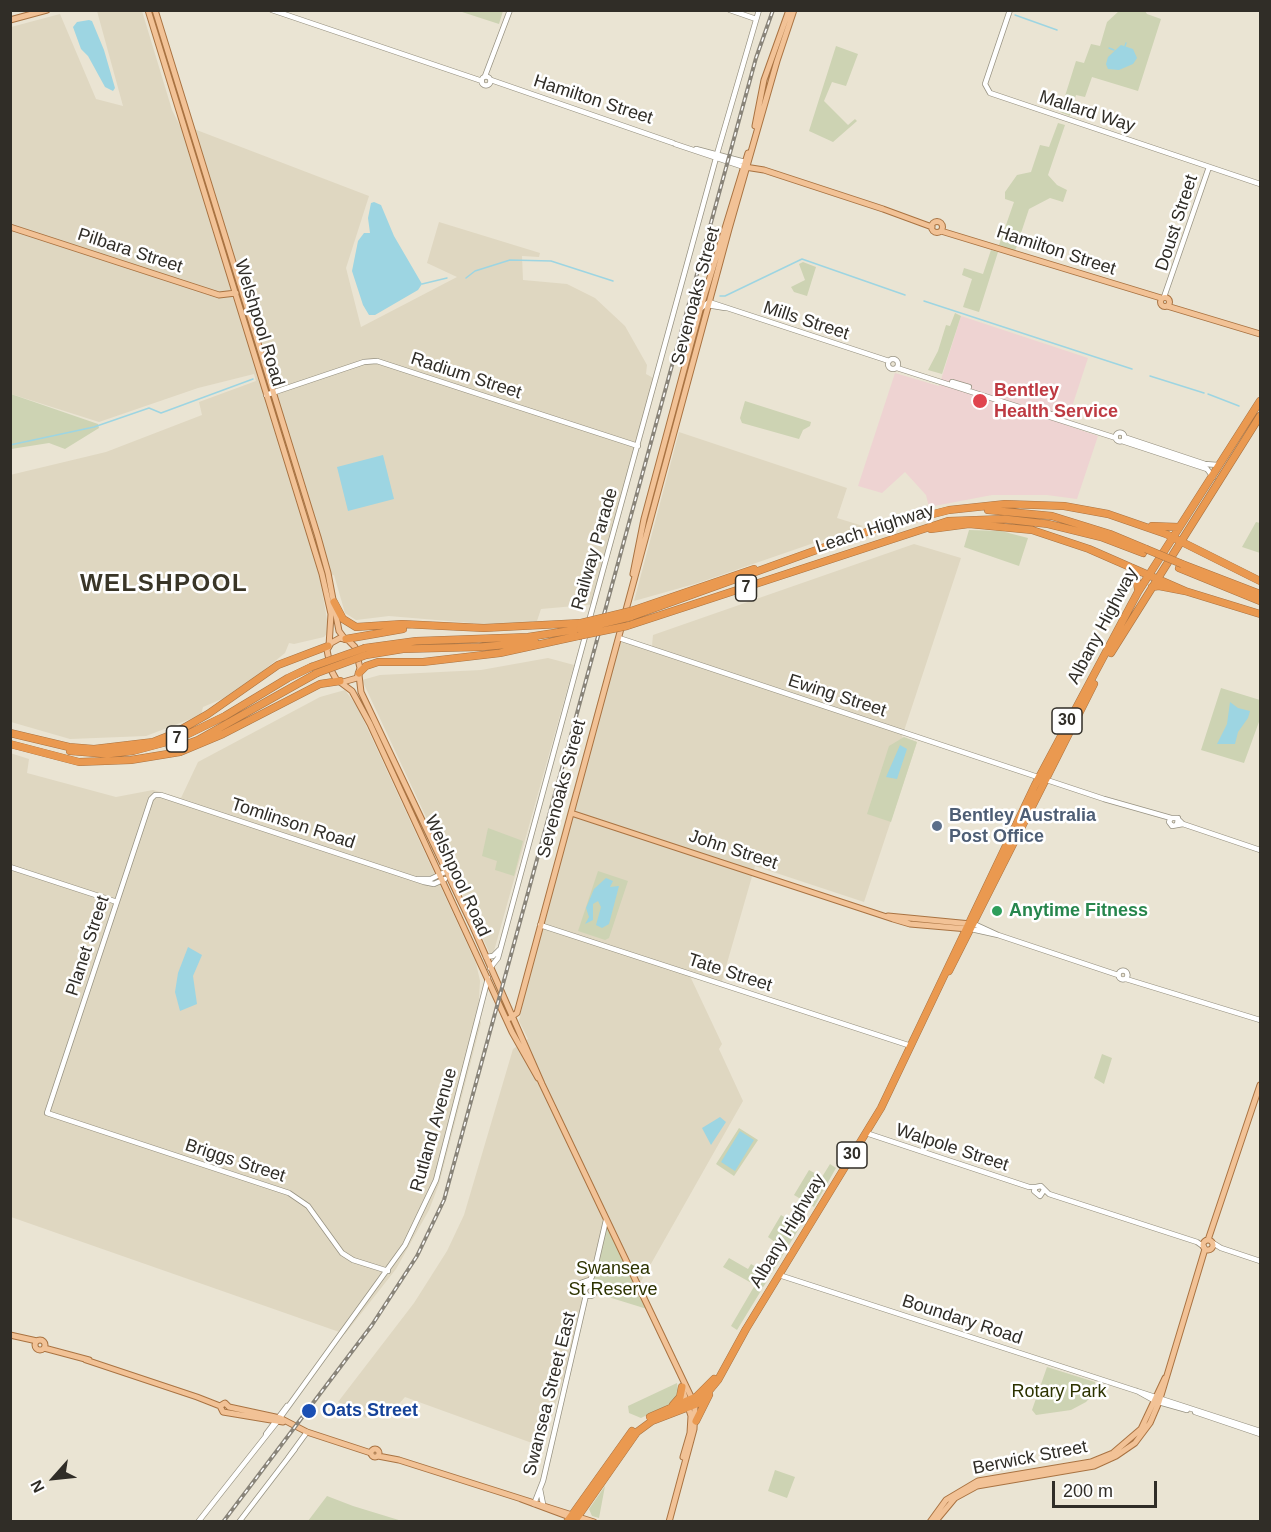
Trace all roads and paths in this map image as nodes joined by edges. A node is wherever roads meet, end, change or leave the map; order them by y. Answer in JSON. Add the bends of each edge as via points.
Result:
{"nodes":[{"id":1,"x":47,"y":10,"type":"edge"},
{"id":2,"x":148,"y":10,"type":"edge"},
{"id":3,"x":154,"y":10,"type":"edge"},
{"id":4,"x":272,"y":10,"type":"edge"},
{"id":5,"x":510,"y":10,"type":"edge"},
{"id":6,"x":730,"y":10,"type":"edge"},
{"id":7,"x":759,"y":10,"type":"edge"},
{"id":8,"x":789,"y":10,"type":"edge"},
{"id":9,"x":794,"y":10,"type":"edge"},
{"id":10,"x":1010,"y":10,"type":"edge"},
{"id":11,"x":756,"y":19,"type":"junction"},
{"id":12,"x":10,"y":20,"type":"edge"},
{"id":13,"x":487,"y":79,"type":"junction"},
{"id":14,"x":716,"y":156,"type":"junction"},
{"id":15,"x":746,"y":165,"type":"junction"},
{"id":16,"x":1209,"y":167,"type":"junction"},
{"id":17,"x":1260,"y":184,"type":"edge"},
{"id":18,"x":933,"y":225,"type":"junction"},
{"id":19,"x":10,"y":227,"type":"edge"},
{"id":20,"x":942,"y":229,"type":"junction"},
{"id":21,"x":238,"y":292,"type":"junction"},
{"id":22,"x":704,"y":295,"type":"junction"},
{"id":23,"x":1165,"y":301,"type":"junction"},
{"id":24,"x":708,"y":303,"type":"junction"},
{"id":25,"x":700,"y":309,"type":"junction"},
{"id":26,"x":1260,"y":333,"type":"edge"},
{"id":27,"x":889,"y":363,"type":"junction"},
{"id":28,"x":897,"y":365,"type":"junction"},
{"id":29,"x":269,"y":392,"type":"junction"},
{"id":30,"x":1260,"y":401,"type":"edge"},
{"id":31,"x":1260,"y":417,"type":"edge"},
{"id":32,"x":668,"y":431,"type":"junction"},
{"id":33,"x":1123,"y":439,"type":"junction"},
{"id":34,"x":672,"y":444,"type":"junction"},
{"id":35,"x":638,"y":446,"type":"junction"},
{"id":36,"x":664,"y":446,"type":"junction"},
{"id":37,"x":1221,"y":465,"type":"junction"},
{"id":38,"x":1213,"y":477,"type":"junction"},
{"id":39,"x":931,"y":514,"type":"junction"},
{"id":40,"x":1141,"y":525,"type":"junction"},
{"id":41,"x":1194,"y":525,"type":"junction"},
{"id":42,"x":1179,"y":527,"type":"junction"},
{"id":43,"x":875,"y":529,"type":"junction"},
{"id":44,"x":911,"y":532,"type":"junction"},
{"id":45,"x":318,"y":537,"type":"junction"},
{"id":46,"x":1172,"y":537,"type":"junction"},
{"id":47,"x":1183,"y":542,"type":"junction"},
{"id":48,"x":1195,"y":549,"type":"junction"},
{"id":49,"x":1145,"y":551,"type":"junction"},
{"id":50,"x":316,"y":552,"type":"junction"},
{"id":51,"x":1129,"y":566,"type":"junction"},
{"id":52,"x":1181,"y":566,"type":"junction"},
{"id":53,"x":1148,"y":574,"type":"junction"},
{"id":54,"x":1158,"y":578,"type":"junction"},
{"id":55,"x":1260,"y":581,"type":"edge"},
{"id":56,"x":1152,"y":587,"type":"junction"},
{"id":57,"x":631,"y":591,"type":"junction"},
{"id":58,"x":1185,"y":591,"type":"junction"},
{"id":59,"x":1138,"y":592,"type":"junction"},
{"id":60,"x":1260,"y":594,"type":"edge"},
{"id":61,"x":694,"y":596,"type":"junction"},
{"id":62,"x":1260,"y":601,"type":"edge"},
{"id":63,"x":334,"y":602,"type":"junction"},
{"id":64,"x":633,"y":612,"type":"junction"},
{"id":65,"x":1260,"y":614,"type":"edge"},
{"id":66,"x":453,"y":627,"type":"junction"},
{"id":67,"x":580,"y":630,"type":"junction"},
{"id":68,"x":619,"y":638,"type":"junction"},
{"id":69,"x":346,"y":639,"type":"junction"},
{"id":70,"x":567,"y":639,"type":"junction"},
{"id":71,"x":329,"y":646,"type":"junction"},
{"id":72,"x":366,"y":652,"type":"junction"},
{"id":73,"x":314,"y":670,"type":"junction"},
{"id":74,"x":359,"y":674,"type":"junction"},
{"id":75,"x":341,"y":681,"type":"junction"},
{"id":76,"x":10,"y":733,"type":"edge"},
{"id":77,"x":28,"y":739,"type":"junction"},
{"id":78,"x":10,"y":744,"type":"edge"},
{"id":79,"x":131,"y":760,"type":"junction"},
{"id":80,"x":1042,"y":779,"type":"junction"},
{"id":81,"x":161,"y":795,"type":"joint"},
{"id":82,"x":571,"y":813,"type":"junction"},
{"id":83,"x":1260,"y":850,"type":"edge"},
{"id":84,"x":10,"y":867,"type":"edge"},
{"id":85,"x":449,"y":874,"type":"junction"},
{"id":86,"x":442,"y":877,"type":"junction"},
{"id":87,"x":117,"y":902,"type":"junction"},
{"id":88,"x":540,"y":925,"type":"junction"},
{"id":89,"x":970,"y":926,"type":"junction"},
{"id":90,"x":500,"y":947,"type":"junction"},
{"id":91,"x":486,"y":957,"type":"junction"},
{"id":92,"x":490,"y":968,"type":"junction"},
{"id":93,"x":488,"y":978,"type":"junction"},
{"id":94,"x":495,"y":994,"type":"junction"},
{"id":95,"x":521,"y":994,"type":"junction"},
{"id":96,"x":484,"y":1001,"type":"junction"},
{"id":97,"x":508,"y":1007,"type":"junction"},
{"id":98,"x":508,"y":1018,"type":"junction"},
{"id":99,"x":1260,"y":1020,"type":"edge"},
{"id":100,"x":912,"y":1046,"type":"junction"},
{"id":101,"x":1260,"y":1085,"type":"edge"},
{"id":102,"x":47,"y":1113,"type":"joint"},
{"id":103,"x":866,"y":1134,"type":"junction"},
{"id":104,"x":1035,"y":1189,"type":"junction"},
{"id":105,"x":1043,"y":1192,"type":"junction"},
{"id":106,"x":606,"y":1220,"type":"junction"},
{"id":107,"x":1209,"y":1245,"type":"junction"},
{"id":108,"x":1260,"y":1261,"type":"edge"},
{"id":109,"x":388,"y":1271,"type":"junction"},
{"id":110,"x":594,"y":1272,"type":"junction"},
{"id":111,"x":779,"y":1275,"type":"junction"},
{"id":112,"x":591,"y":1279,"type":"junction"},
{"id":113,"x":572,"y":1286,"type":"dead end"},
{"id":114,"x":587,"y":1287,"type":"junction"},
{"id":115,"x":594,"y":1290,"type":"junction"},
{"id":116,"x":588,"y":1296,"type":"junction"},
{"id":117,"x":10,"y":1335,"type":"edge"},
{"id":118,"x":720,"y":1373,"type":"junction"},
{"id":119,"x":682,"y":1384,"type":"junction"},
{"id":120,"x":711,"y":1390,"type":"junction"},
{"id":121,"x":1158,"y":1399,"type":"junction"},
{"id":122,"x":691,"y":1403,"type":"junction"},
{"id":123,"x":666,"y":1410,"type":"junction"},
{"id":124,"x":278,"y":1420,"type":"junction"},
{"id":125,"x":696,"y":1421,"type":"junction"},
{"id":126,"x":307,"y":1432,"type":"junction"},
{"id":127,"x":1260,"y":1432,"type":"edge"},
{"id":128,"x":683,"y":1465,"type":"junction"},
{"id":129,"x":540,"y":1489,"type":"junction"},
{"id":130,"x":535,"y":1504,"type":"junction"},
{"id":131,"x":543,"y":1504,"type":"junction"},
{"id":132,"x":574,"y":1519,"type":"edge"},
{"id":133,"x":198,"y":1521,"type":"edge"},
{"id":134,"x":239,"y":1521,"type":"edge"},
{"id":135,"x":594,"y":1521,"type":"edge"},
{"id":136,"x":669,"y":1521,"type":"edge"},
{"id":137,"x":930,"y":1521,"type":"edge"},
{"id":138,"x":935,"y":1521,"type":"edge"}],
"edges":[{"from":1,"to":12,"type":"main road"},
{"from":2,"to":21,"type":"main road","name":"Welshpool Road"},
{"from":3,"to":21,"type":"main road","name":"Welshpool Road"},
{"from":4,"to":13,"type":"street","name":"Hamilton Street"},
{"from":5,"to":13,"type":"street"},
{"from":6,"to":11,"type":"street"},
{"from":7,"to":11,"type":"street","name":"Railway Parade"},
{"from":8,"to":15,"type":"main road","name":"Sevenoaks Street","via":[[764,80]]},
{"from":9,"to":15,"type":"main road","name":"Sevenoaks Street"},
{"from":10,"to":16,"type":"street","name":"Mallard Way","via":[[985,84],[990,93]]},
{"from":11,"to":14,"type":"street","name":"Railway Parade"},
{"from":13,"to":14,"type":"street","name":"Hamilton Street"},
{"from":14,"to":15,"type":"street","name":"Hamilton Street"},
{"from":14,"to":35,"type":"street","name":"Railway Parade"},
{"from":15,"to":18,"type":"main road","name":"Hamilton Street"},
{"from":15,"to":22,"type":"main road","name":"Sevenoaks Street"},
{"from":15,"to":24,"type":"main road","name":"Sevenoaks Street"},
{"from":16,"to":17,"type":"street","name":"Mallard Way"},
{"from":16,"to":23,"type":"street","name":"Doust Street"},
{"from":18,"to":20,"type":"main road","via":[[940,223]]},
{"from":18,"to":20,"type":"main road","via":[[935,232]]},
{"from":19,"to":21,"type":"main road","name":"Pilbara Street","via":[[212,293],[223,296]]},
{"from":20,"to":23,"type":"main road","name":"Hamilton Street"},
{"from":21,"to":29,"type":"main road","name":"Welshpool Road"},
{"from":22,"to":24,"type":"street"},
{"from":22,"to":25,"type":"main road","name":"Sevenoaks Street"},
{"from":23,"to":26,"type":"main road","name":"Hamilton Street"},
{"from":24,"to":25,"type":"street"},
{"from":24,"to":27,"type":"street","name":"Mills Street"},
{"from":24,"to":34,"type":"main road","name":"Sevenoaks Street"},
{"from":25,"to":32,"type":"main road","name":"Sevenoaks Street"},
{"from":27,"to":28,"type":"street","via":[[894,359]]},
{"from":27,"to":28,"type":"street","via":[[892,369]]},
{"from":28,"to":33,"type":"street"},
{"from":29,"to":35,"type":"street","name":"Radium Street","via":[[376,361]]},
{"from":29,"to":45,"type":"main road","name":"Welshpool Road"},
{"from":29,"to":50,"type":"main road","name":"Welshpool Road"},
{"from":30,"to":37,"type":"highway","name":"Albany Highway","number":"30"},
{"from":31,"to":41,"type":"highway","name":"Albany Highway","number":"30"},
{"from":32,"to":34,"type":"street"},
{"from":32,"to":36,"type":"main road","name":"Sevenoaks Street"},
{"from":33,"to":37,"type":"street","via":[[1205,464]]},
{"from":33,"to":38,"type":"street","via":[[1208,469]]},
{"from":34,"to":36,"type":"street"},
{"from":34,"to":57,"type":"main road","name":"Sevenoaks Street"},
{"from":35,"to":90,"type":"street","name":"Railway Parade"},
{"from":36,"to":57,"type":"main road","name":"Sevenoaks Street","via":[[638,539]]},
{"from":37,"to":38,"type":"highway","name":"Albany Highway","number":"30"},
{"from":38,"to":42,"type":"highway","name":"Albany Highway","number":"30"},
{"from":39,"to":40,"type":"highway","via":[[1032,503],[1088,509]]},
{"from":39,"to":43,"type":"highway","number":"7"},
{"from":39,"to":49,"type":"highway","number":"7","via":[[993,510],[1052,516],[1110,534]]},
{"from":40,"to":42,"type":"highway"},
{"from":40,"to":46,"type":"highway"},
{"from":41,"to":47,"type":"highway","name":"Albany Highway","number":"30"},
{"from":41,"to":48,"type":"highway","via":[[1191,535]]},
{"from":42,"to":46,"type":"highway","name":"Albany Highway","number":"30"},
{"from":43,"to":61,"type":"highway","number":"7"},
{"from":43,"to":64,"type":"highway"},
{"from":44,"to":49,"type":"highway","name":"Leach Highway","number":"7","via":[[948,521],[1018,520],[1085,532]]},
{"from":44,"to":51,"type":"highway","via":[[969,524],[1002,525],[1060,538]]},
{"from":44,"to":67,"type":"highway","name":"Leach Highway","number":"7","bridge":true,"via":[[627,626]]},
{"from":45,"to":50,"type":"main road"},
{"from":45,"to":63,"type":"main road","name":"Welshpool Road"},
{"from":46,"to":47,"type":"highway"},
{"from":46,"to":53,"type":"highway","name":"Albany Highway","number":"30"},
{"from":47,"to":48,"type":"highway"},
{"from":47,"to":54,"type":"highway","name":"Albany Highway","number":"30"},
{"from":48,"to":55,"type":"highway"},
{"from":49,"to":52,"type":"highway","name":"Leach Highway","number":"7"},
{"from":50,"to":71,"type":"main road","name":"Welshpool Road","via":[[330,614]]},
{"from":51,"to":53,"type":"highway"},
{"from":51,"to":59,"type":"highway","via":[[1136,576]]},
{"from":52,"to":60,"type":"highway","name":"Leach Highway","number":"7"},
{"from":52,"to":62,"type":"highway","name":"Leach Highway","number":"7"},
{"from":53,"to":54,"type":"highway"},
{"from":53,"to":59,"type":"highway","name":"Albany Highway","number":"30"},
{"from":54,"to":56,"type":"highway","name":"Albany Highway","number":"30"},
{"from":54,"to":58,"type":"highway"},
{"from":56,"to":58,"type":"highway"},
{"from":56,"to":80,"type":"highway","name":"Albany Highway","number":"30","via":[[1111,652]]},
{"from":57,"to":68,"type":"main road","name":"Sevenoaks Street"},
{"from":58,"to":65,"type":"highway"},
{"from":59,"to":80,"type":"highway","name":"Albany Highway","number":"30"},
{"from":61,"to":64,"type":"highway","number":"7"},
{"from":61,"to":64,"type":"highway"},
{"from":63,"to":66,"type":"highway","via":[[343,619],[356,627]]},
{"from":63,"to":69,"type":"main road","name":"Welshpool Road","via":[[338,630]]},
{"from":64,"to":67,"type":"highway","number":"7","bridge":true},
{"from":66,"to":67,"type":"highway"},
{"from":66,"to":69,"type":"highway","via":[[398,629]]},
{"from":67,"to":70,"type":"highway","name":"Leach Highway","number":"7"},
{"from":67,"to":72,"type":"highway","number":"7","via":[[528,637],[416,641]]},
{"from":68,"to":80,"type":"street","name":"Ewing Street"},
{"from":68,"to":82,"type":"main road","name":"Sevenoaks Street"},
{"from":69,"to":71,"type":"main road"},
{"from":69,"to":74,"type":"main road","via":[[357,651]]},
{"from":70,"to":72,"type":"highway","number":"7"},
{"from":70,"to":74,"type":"highway","number":"7","via":[[488,655],[378,662],[366,666]]},
{"from":71,"to":75,"type":"main road","via":[[330,667]]},
{"from":71,"to":77,"type":"highway","number":"7","via":[[278,665],[208,714],[162,740],[94,749]]},
{"from":72,"to":73,"type":"highway","number":"7","bridge":true},
{"from":73,"to":77,"type":"highway","number":"7","via":[[288,678],[217,720],[155,747],[107,754],[82,753]]},
{"from":73,"to":79,"type":"highway","number":"7","via":[[198,740]]},
{"from":74,"to":75,"type":"main road","via":[[351,681]]},
{"from":74,"to":85,"type":"main road","name":"Welshpool Road","via":[[362,692]]},
{"from":75,"to":79,"type":"highway","number":"7","via":[[325,681],[194,747]]},
{"from":75,"to":86,"type":"main road","name":"Welshpool Road","via":[[352,691],[370,724]]},
{"from":76,"to":77,"type":"highway","number":"7"},
{"from":78,"to":79,"type":"highway","number":"7","via":[[79,762]]},
{"from":80,"to":83,"type":"street","name":"Ewing Street","via":[[1170,820],[1172,826],[1180,823]]},
{"from":80,"to":89,"type":"highway","name":"Albany Highway","number":"30"},
{"from":81,"to":86,"type":"street","name":"Tomlinson Road","via":[[430,884]]},
{"from":81,"to":87,"type":"street","name":"Planet Street","via":[[151,799]]},
{"from":82,"to":88,"type":"main road","name":"Sevenoaks Street"},
{"from":82,"to":89,"type":"main road","name":"John Street","via":[[887,916]]},
{"from":84,"to":87,"type":"street"},
{"from":85,"to":86,"type":"street","name":"Tomlinson Road"},
{"from":85,"to":91,"type":"main road","name":"Welshpool Road"},
{"from":86,"to":93,"type":"main road","name":"Welshpool Road"},
{"from":87,"to":102,"type":"street","name":"Planet Street"},
{"from":88,"to":95,"type":"main road","name":"Sevenoaks Street"},
{"from":88,"to":100,"type":"street","name":"Tate Street"},
{"from":89,"to":99,"type":"street","via":[[1120,973],[1121,980],[1126,976]]},
{"from":89,"to":100,"type":"highway","name":"Albany Highway","number":"30","via":[[950,960]]},
{"from":90,"to":91,"type":"street","via":[[495,955]]},
{"from":90,"to":92,"type":"street","name":"Railway Parade"},
{"from":91,"to":92,"type":"main road","name":"Welshpool Road"},
{"from":92,"to":97,"type":"main road","name":"Welshpool Road"},
{"from":93,"to":94,"type":"main road","name":"Welshpool Road"},
{"from":93,"to":96,"type":"street","name":"Rutland Avenue"},
{"from":94,"to":96,"type":"street"},
{"from":94,"to":98,"type":"main road","name":"Welshpool Road"},
{"from":95,"to":97,"type":"main road","name":"Sevenoaks Street"},
{"from":95,"to":98,"type":"main road","name":"Sevenoaks Street","via":[[517,1013]]},
{"from":96,"to":109,"type":"street","name":"Rutland Avenue","via":[[436,1180],[422,1214]]},
{"from":97,"to":98,"type":"main road","name":"Welshpool Road"},
{"from":98,"to":106,"type":"main road","name":"Welshpool Road"},
{"from":100,"to":103,"type":"highway","name":"Albany Highway","number":"30"},
{"from":101,"to":107,"type":"main road"},
{"from":102,"to":109,"type":"street","name":"Briggs Street","via":[[289,1193],[308,1206],[342,1253]]},
{"from":103,"to":104,"type":"street","name":"Walpole Street"},
{"from":103,"to":111,"type":"highway","name":"Albany Highway","number":"30"},
{"from":104,"to":105,"type":"street","via":[[1041,1186]]},
{"from":104,"to":105,"type":"street","via":[[1037,1196]]},
{"from":105,"to":107,"type":"street"},
{"from":106,"to":110,"type":"street"},
{"from":106,"to":119,"type":"main road","name":"Welshpool Road"},
{"from":107,"to":108,"type":"street"},
{"from":107,"to":121,"type":"main road"},
{"from":109,"to":124,"type":"street","name":"Rutland Avenue"},
{"from":110,"to":112,"type":"street"},
{"from":110,"to":115,"type":"street"},
{"from":111,"to":118,"type":"highway","name":"Albany Highway","number":"30"},
{"from":111,"to":121,"type":"street","name":"Boundary Road"},
{"from":112,"to":113,"type":"street"},
{"from":112,"to":114,"type":"street"},
{"from":114,"to":115,"type":"street"},
{"from":114,"to":116,"type":"street"},
{"from":115,"to":116,"type":"street","name":"Swansea Street East"},
{"from":116,"to":129,"type":"street","name":"Swansea Street East"},
{"from":117,"to":124,"type":"main road","via":[[36,1343],[39,1349],[45,1346],[220,1406],[221,1411],[228,1409]]},
{"from":118,"to":120,"type":"highway","number":"30"},
{"from":118,"to":122,"type":"highway","number":"30"},
{"from":119,"to":122,"type":"main road","name":"Welshpool Road"},
{"from":119,"to":123,"type":"highway","via":[[679,1400]]},
{"from":120,"to":122,"type":"highway","number":"30"},
{"from":120,"to":125,"type":"highway"},
{"from":121,"to":127,"type":"street","name":"Boundary Road"},
{"from":121,"to":137,"type":"main road","name":"Berwick Street","via":[[1141,1429],[1113,1453],[1091,1462],[978,1481],[946,1500]]},
{"from":121,"to":138,"type":"main road","name":"Berwick Street","via":[[1140,1437],[1112,1459],[1090,1467],[984,1484],[956,1498]]},
{"from":122,"to":123,"type":"highway","number":"30"},
{"from":122,"to":125,"type":"main road"},
{"from":122,"to":128,"type":"main road","via":[[691,1429]]},
{"from":122,"to":132,"type":"highway","number":"30","via":[[637,1432]]},
{"from":123,"to":132,"type":"highway","number":"30","via":[[632,1431]]},
{"from":124,"to":126,"type":"main road"},
{"from":124,"to":133,"type":"street","name":"Rutland Avenue"},
{"from":125,"to":128,"type":"main road"},
{"from":126,"to":130,"type":"main road"},
{"from":126,"to":134,"type":"street"},
{"from":128,"to":136,"type":"main road"},
{"from":129,"to":130,"type":"street","name":"Swansea Street East"},
{"from":129,"to":131,"type":"street","name":"Swansea Street East"},
{"from":130,"to":131,"type":"main road"},
{"from":130,"to":132,"type":"main road"},
{"from":131,"to":132,"type":"main road"},
{"from":132,"to":135,"type":"main road"}]}
